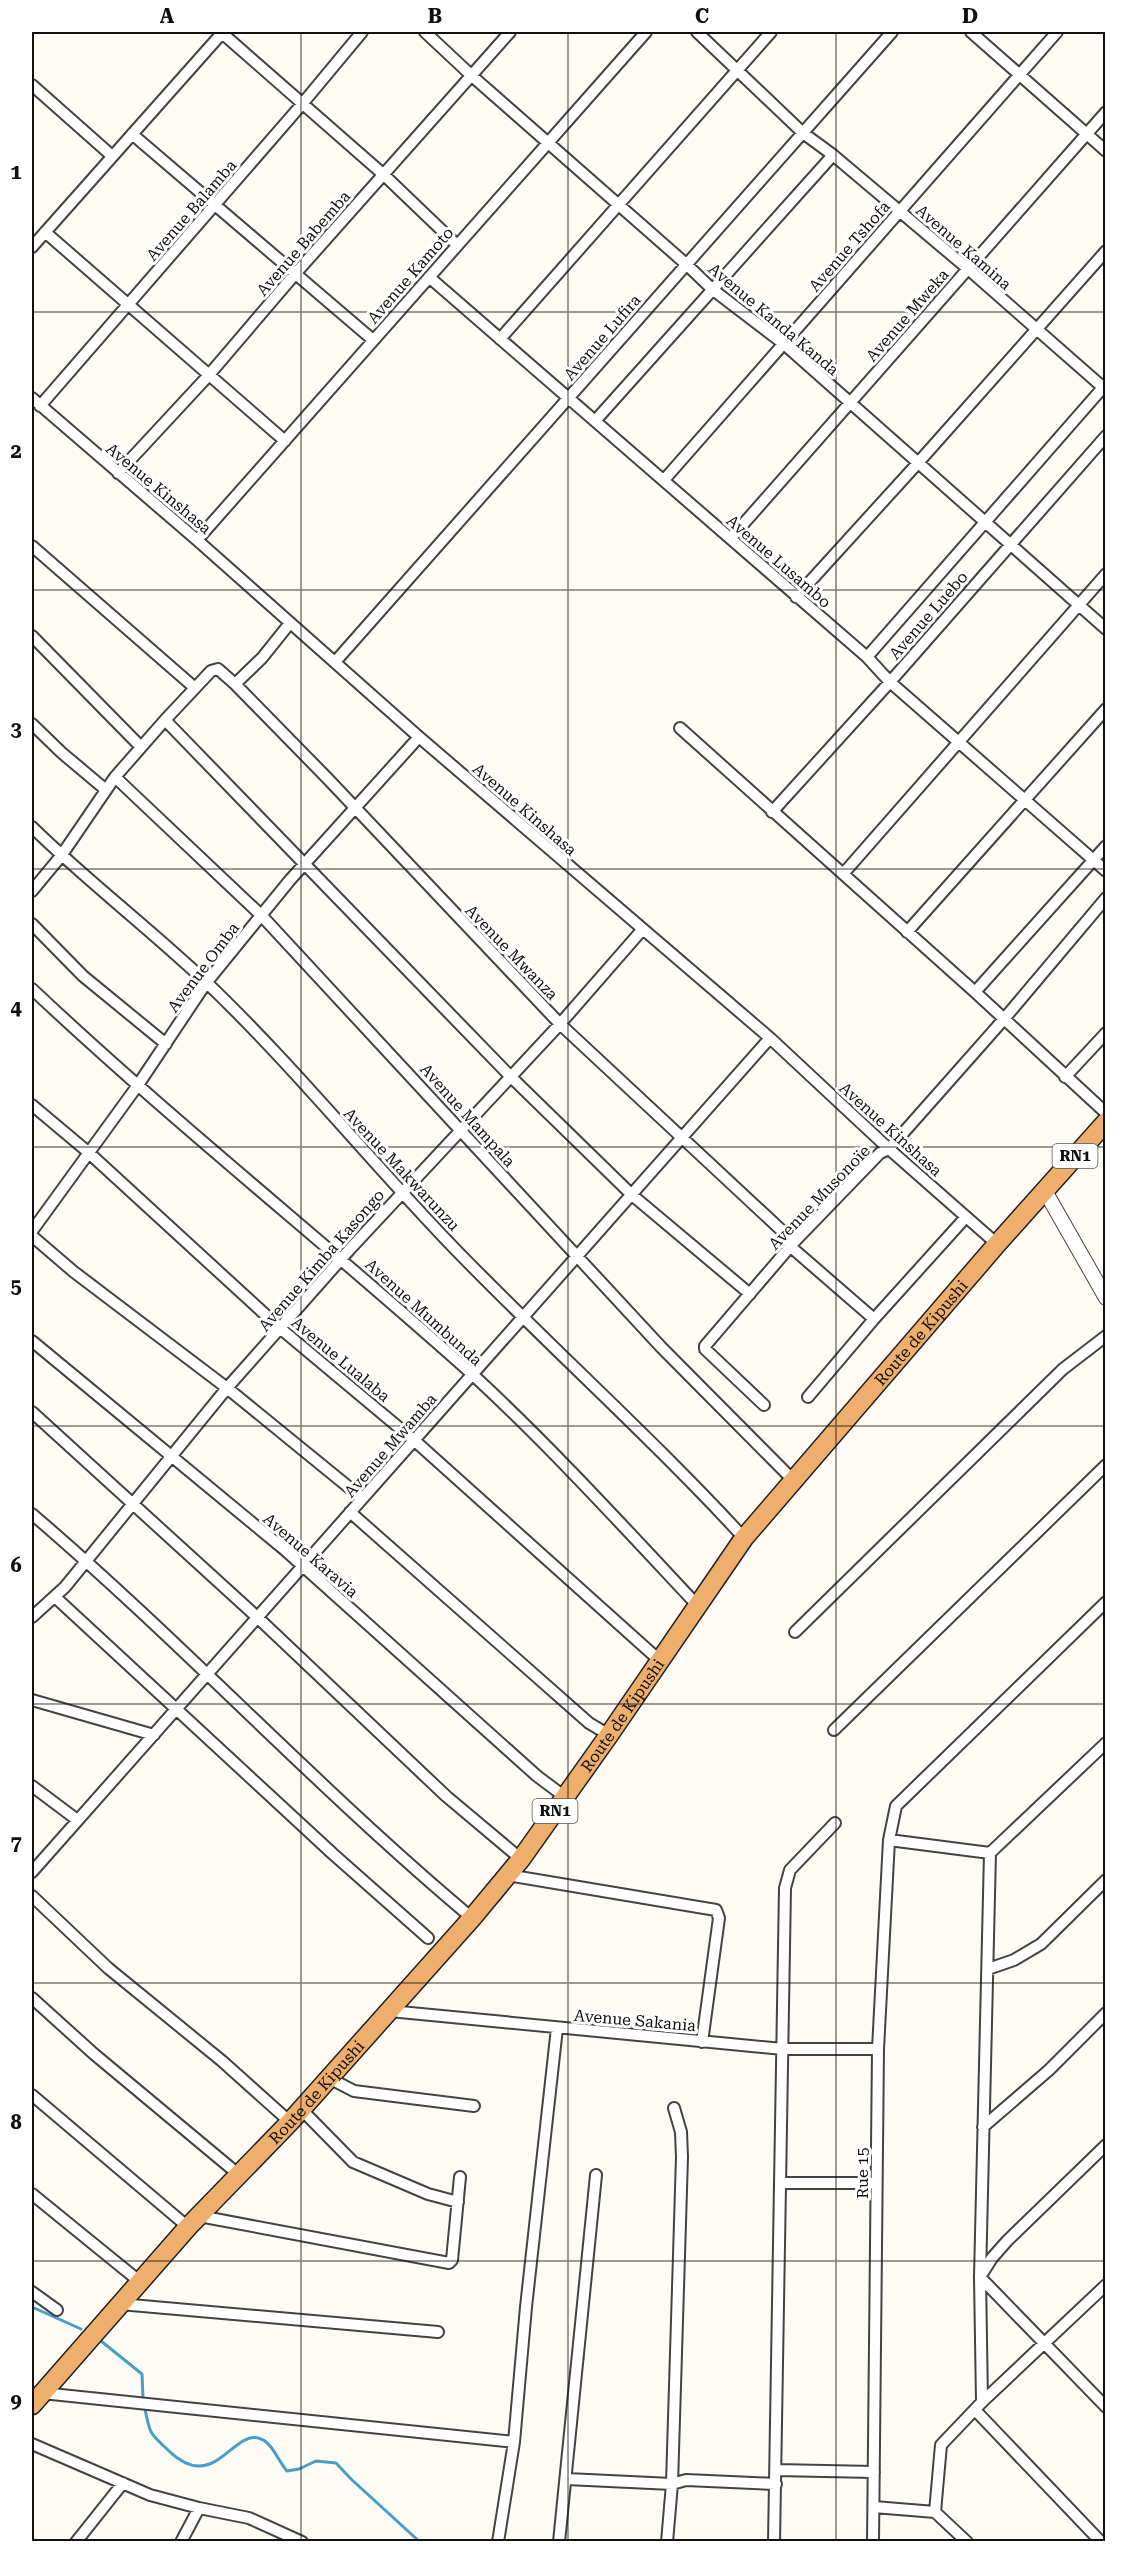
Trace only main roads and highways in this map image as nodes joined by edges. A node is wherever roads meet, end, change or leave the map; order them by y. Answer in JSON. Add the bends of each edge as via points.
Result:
{"nodes":[{"id":1,"x":1106,"y":1122,"type":"edge"},
{"id":2,"x":37,"y":2399,"type":"edge"}],
"edges":[{"from":1,"to":2,"type":"highway","name":"Route de Kipushi","number":"RN1","via":[[744,1538],[521,1859],[472,1918],[295,2116],[193,2222]]}]}
